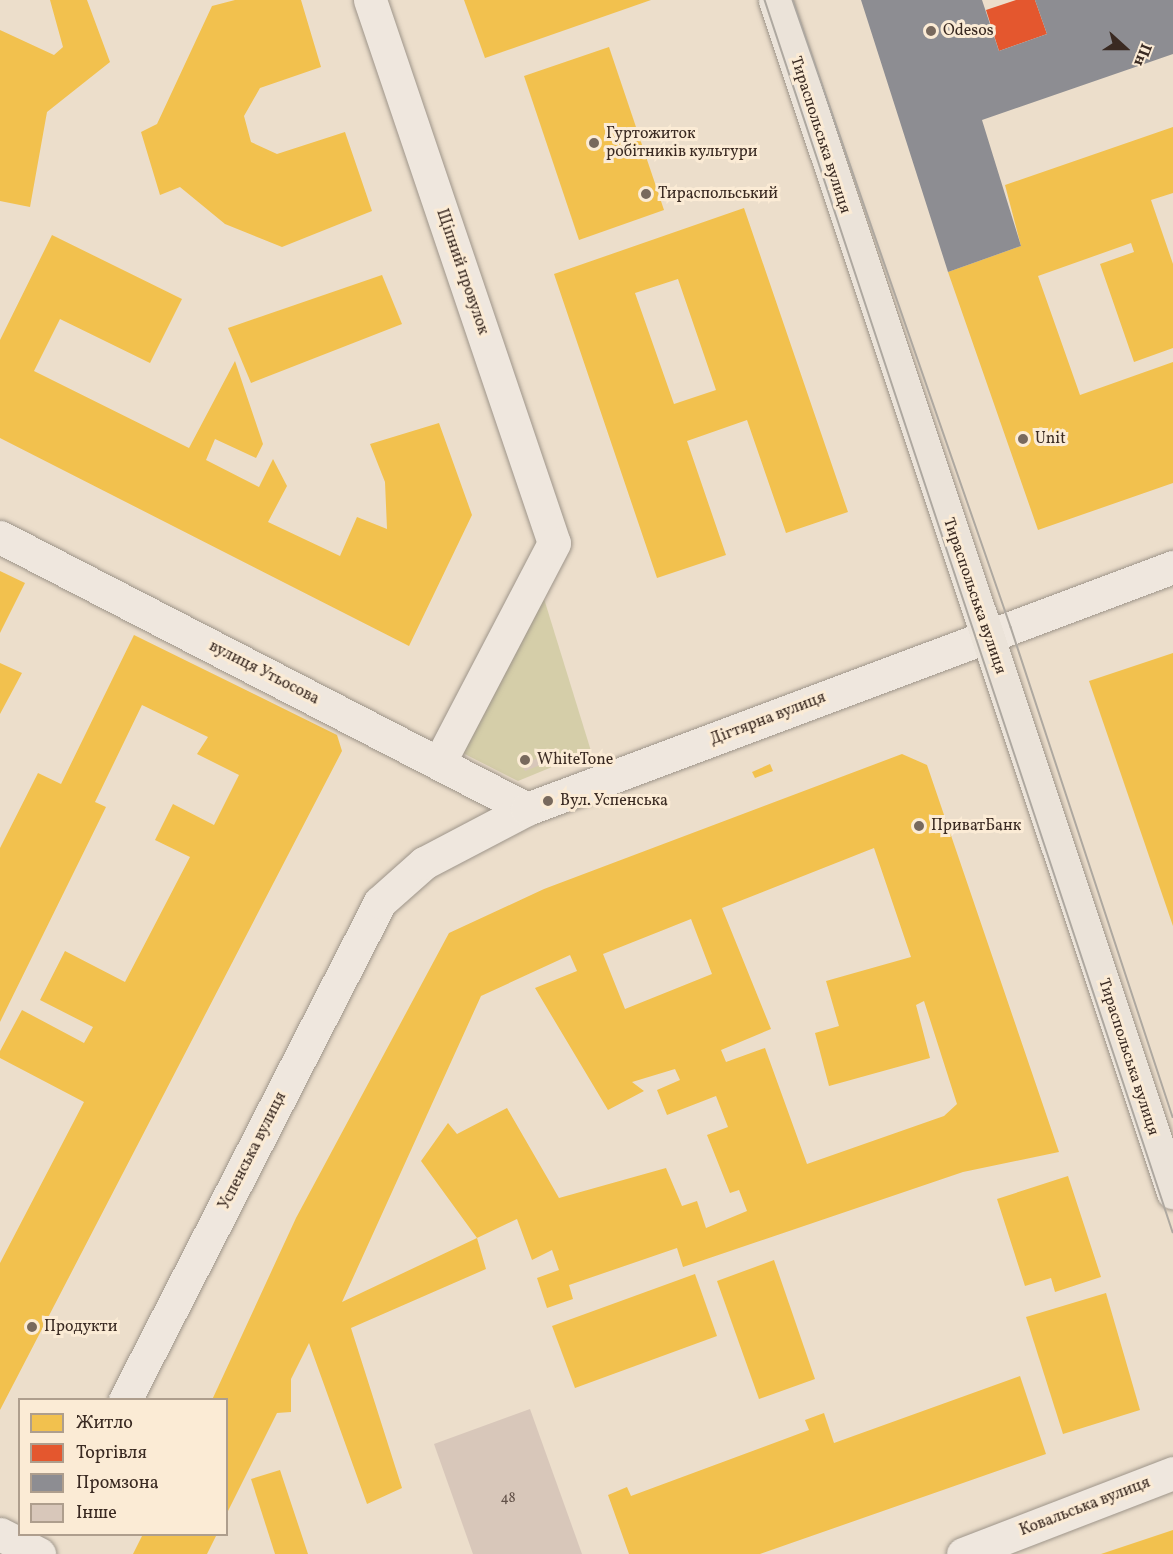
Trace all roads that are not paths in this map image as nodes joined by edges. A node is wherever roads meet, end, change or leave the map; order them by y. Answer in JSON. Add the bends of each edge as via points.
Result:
{"nodes":[{"id":1,"x":370,"y":0,"type":"edge"},
{"id":2,"x":774,"y":0,"type":"edge"},
{"id":3,"x":0,"y":537,"type":"edge"},
{"id":4,"x":1173,"y":567,"type":"edge"},
{"id":5,"x":987,"y":636,"type":"junction"},
{"id":6,"x":439,"y":764,"type":"junction"},
{"id":7,"x":527,"y":809,"type":"junction"},
{"id":8,"x":381,"y":902,"type":"joint"},
{"id":9,"x":1173,"y":1192,"type":"edge"},
{"id":10,"x":126,"y":1398,"type":"edge"},
{"id":11,"x":1173,"y":1473,"type":"edge"},
{"id":12,"x":0,"y":1534,"type":"edge"},
{"id":13,"x":55,"y":1536,"type":"edge"},
{"id":14,"x":970,"y":1553,"type":"edge"},
{"id":15,"x":39,"y":1554,"type":"edge"},
{"id":16,"x":46,"y":1554,"type":"edge"}],
"edges":[{"from":1,"to":6,"type":"street","name":"Щіпний провулок","via":[[554,543]]},
{"from":2,"to":5,"type":"main road","name":"Тираспольська вулиця"},
{"from":3,"to":6,"type":"street","name":"вулиця Утьосова"},
{"from":4,"to":5,"type":"street","name":"Дігтярна вулиця"},
{"from":5,"to":7,"type":"street","name":"Дігтярна вулиця"},
{"from":5,"to":9,"type":"main road","name":"Тираспольська вулиця"},
{"from":6,"to":7,"type":"street","name":"вулиця Утьосова"},
{"from":7,"to":8,"type":"street","name":"Дігтярна вулиця","via":[[424,863]]},
{"from":8,"to":10,"type":"street","name":"Успенська вулиця"},
{"from":11,"to":14,"type":"street","name":"Ковальська вулиця"},
{"from":12,"to":15,"type":"street"},
{"from":13,"to":16,"type":"street"}]}
